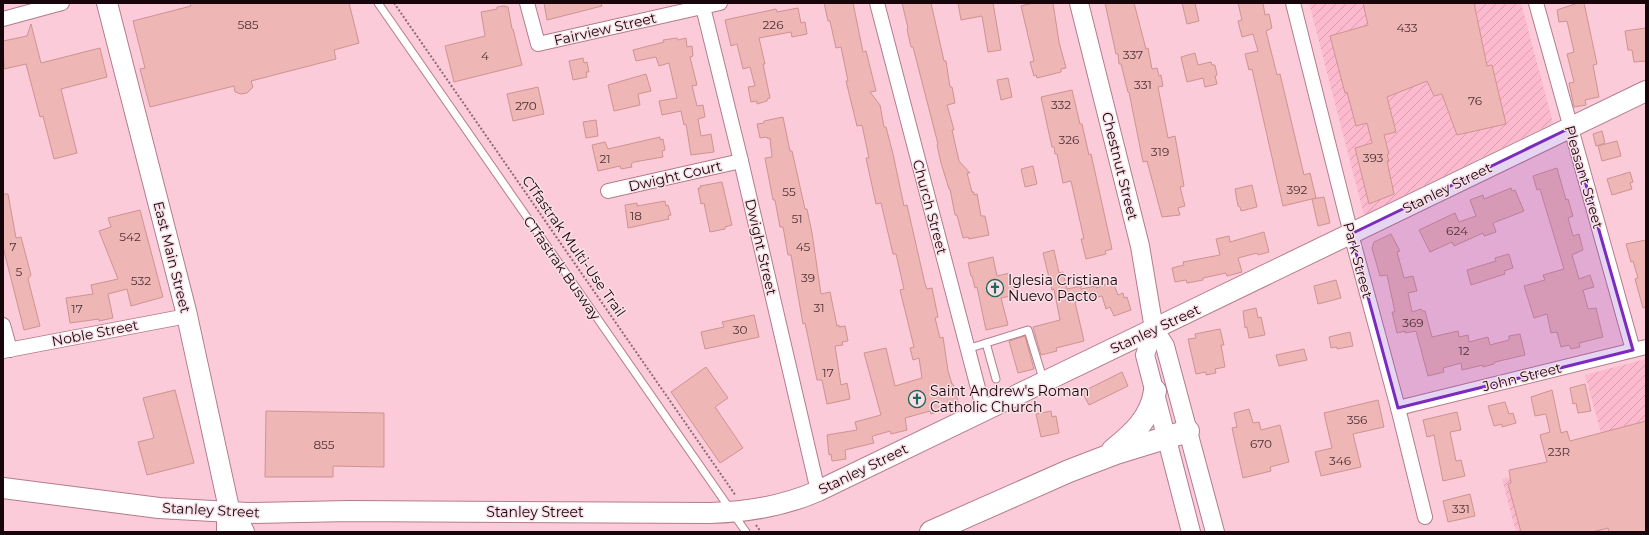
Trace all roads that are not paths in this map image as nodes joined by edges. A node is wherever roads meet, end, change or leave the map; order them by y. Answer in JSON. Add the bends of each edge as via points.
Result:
{"nodes":[{"id":1,"x":62,"y":3,"type":"edge"},
{"id":2,"x":107,"y":3,"type":"edge"},
{"id":3,"x":378,"y":3,"type":"edge"},
{"id":4,"x":527,"y":3,"type":"edge"},
{"id":5,"x":720,"y":3,"type":"edge"},
{"id":6,"x":877,"y":3,"type":"edge"},
{"id":7,"x":1079,"y":3,"type":"edge"},
{"id":8,"x":1293,"y":3,"type":"edge"},
{"id":9,"x":1536,"y":3,"type":"edge"},
{"id":10,"x":703,"y":5,"type":"edge"},
{"id":11,"x":3,"y":19,"type":"edge"},
{"id":12,"x":1646,"y":91,"type":"edge"},
{"id":13,"x":1570,"y":128,"type":"junction"},
{"id":14,"x":741,"y":161,"type":"junction"},
{"id":15,"x":608,"y":191,"type":"dead end"},
{"id":16,"x":1351,"y":234,"type":"junction"},
{"id":17,"x":187,"y":316,"type":"junction"},
{"id":18,"x":3,"y":325,"type":"edge"},
{"id":19,"x":1154,"y":330,"type":"junction"},
{"id":20,"x":986,"y":343,"type":"junction"},
{"id":21,"x":1639,"y":348,"type":"edge"},
{"id":22,"x":967,"y":349,"type":"junction"},
{"id":23,"x":6,"y":350,"type":"edge"},
{"id":24,"x":996,"y":379,"type":"dead end"},
{"id":25,"x":1044,"y":382,"type":"junction"},
{"id":26,"x":1155,"y":391,"type":"junction"},
{"id":27,"x":1398,"y":408,"type":"junction"},
{"id":28,"x":984,"y":411,"type":"junction"},
{"id":29,"x":1188,"y":431,"type":"junction"},
{"id":30,"x":1167,"y":438,"type":"junction"},
{"id":31,"x":1103,"y":458,"type":"junction"},
{"id":32,"x":3,"y":488,"type":"edge"},
{"id":33,"x":818,"y":491,"type":"junction"},
{"id":34,"x":736,"y":506,"type":"junction"},
{"id":35,"x":1425,"y":517,"type":"dead end"},
{"id":36,"x":228,"y":522,"type":"edge"},
{"id":37,"x":244,"y":532,"type":"edge"},
{"id":38,"x":746,"y":532,"type":"edge"},
{"id":39,"x":931,"y":532,"type":"edge"},
{"id":40,"x":1191,"y":532,"type":"edge"},
{"id":41,"x":1215,"y":532,"type":"edge"}],
"edges":[{"from":1,"to":11,"type":"street"},
{"from":2,"to":17,"type":"main road","name":"East Main Street"},
{"from":3,"to":34,"type":"lane","name":"CTfastrak Busway"},
{"from":4,"to":10,"type":"street","name":"Fairview Street","via":[[538,44]]},
{"from":5,"to":10,"type":"street","name":"Fairview Street"},
{"from":6,"to":22,"type":"street","name":"Church Street"},
{"from":7,"to":19,"type":"street","name":"Chestnut Street","via":[[1140,246]]},
{"from":8,"to":16,"type":"street","name":"Park Street"},
{"from":9,"to":13,"type":"street","name":"Pleasant Street"},
{"from":10,"to":14,"type":"street","name":"Dwight Street"},
{"from":12,"to":13,"type":"main road","name":"Stanley Street"},
{"from":13,"to":16,"type":"main road","name":"Stanley Street"},
{"from":13,"to":21,"type":"street","name":"Pleasant Street"},
{"from":14,"to":15,"type":"street","name":"Dwight Court"},
{"from":14,"to":33,"type":"street","name":"Dwight Street"},
{"from":16,"to":19,"type":"main road","name":"Stanley Street"},
{"from":16,"to":27,"type":"street","name":"Park Street"},
{"from":17,"to":23,"type":"street","name":"Noble Street"},
{"from":17,"to":36,"type":"main road","name":"East Main Street"},
{"from":18,"to":23,"type":"street"},
{"from":19,"to":25,"type":"main road","name":"Stanley Street"},
{"from":19,"to":26,"type":"street","name":"Chestnut Street","via":[[1145,355]]},
{"from":19,"to":29,"type":"street","name":"Chestnut Street","via":[[1165,346]]},
{"from":20,"to":22,"type":"lane"},
{"from":20,"to":24,"type":"lane"},
{"from":20,"to":25,"type":"lane","via":[[1028,330]]},
{"from":21,"to":27,"type":"street","name":"John Street"},
{"from":22,"to":28,"type":"street","name":"Church Street"},
{"from":25,"to":28,"type":"main road","name":"Stanley Street"},
{"from":26,"to":30,"type":"street","name":"Chestnut Street"},
{"from":26,"to":31,"type":"highway","via":[[1149,412],[1140,426]]},
{"from":27,"to":35,"type":"street","name":"Park Street"},
{"from":28,"to":33,"type":"main road","name":"Stanley Street"},
{"from":29,"to":30,"type":"highway"},
{"from":29,"to":41,"type":"street","name":"Chestnut Street"},
{"from":30,"to":31,"type":"highway"},
{"from":30,"to":40,"type":"street","name":"Chestnut Street"},
{"from":31,"to":39,"type":"highway","via":[[1037,484]]},
{"from":32,"to":36,"type":"main road","name":"Stanley Street","via":[[164,508]]},
{"from":33,"to":34,"type":"main road","name":"Stanley Street","via":[[777,505]]},
{"from":34,"to":36,"type":"main road","name":"Stanley Street","via":[[349,511],[267,514]]},
{"from":34,"to":38,"type":"lane","name":"CTfastrak Busway"},
{"from":36,"to":37,"type":"main road","name":"East Main Street","via":[[238,520]]}]}
